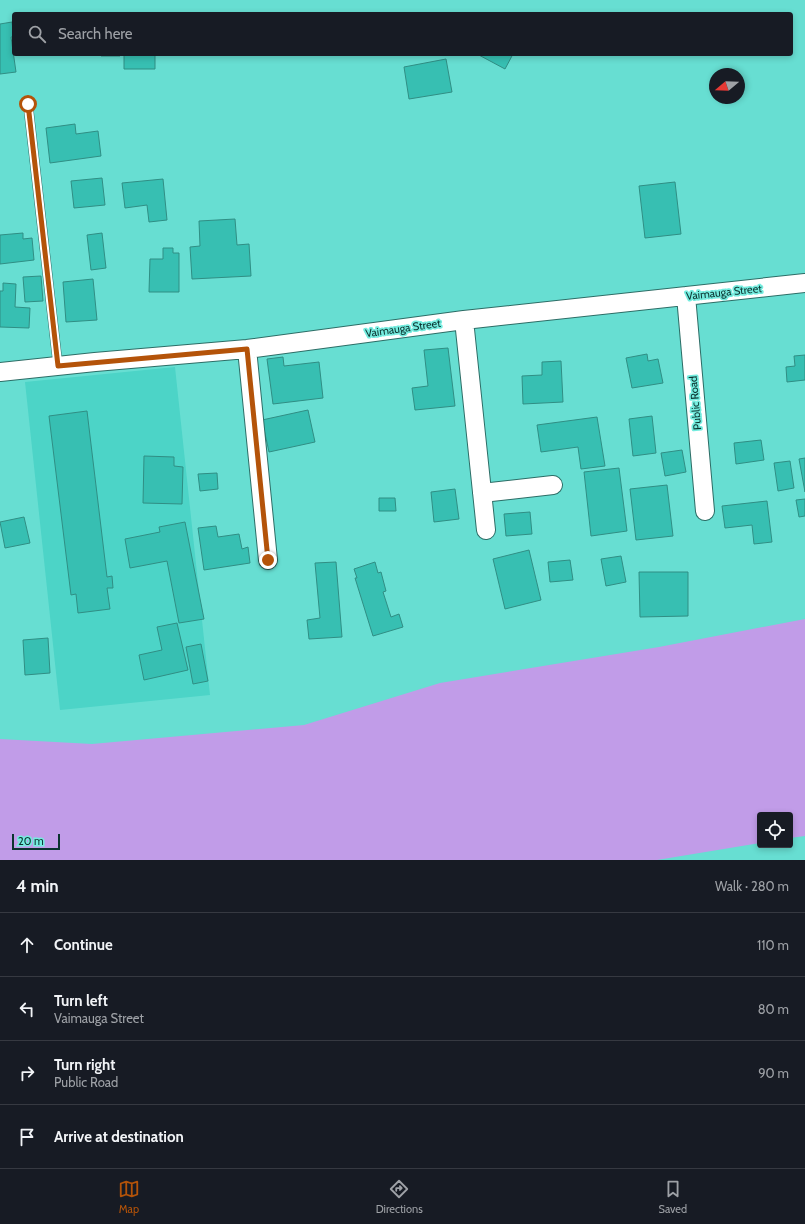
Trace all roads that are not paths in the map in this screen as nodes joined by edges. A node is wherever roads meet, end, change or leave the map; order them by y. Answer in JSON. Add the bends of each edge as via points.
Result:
{"nodes":[{"id":1,"x":28,"y":104,"type":"dead end"},
{"id":2,"x":805,"y":283,"type":"edge"},
{"id":3,"x":686,"y":296,"type":"junction"},
{"id":4,"x":464,"y":320,"type":"junction"},
{"id":5,"x":247,"y":349,"type":"junction"},
{"id":6,"x":58,"y":366,"type":"junction"},
{"id":7,"x":0,"y":372,"type":"edge"},
{"id":8,"x":552,"y":485,"type":"dead end"},
{"id":9,"x":482,"y":493,"type":"junction"},
{"id":10,"x":705,"y":511,"type":"dead end"},
{"id":11,"x":486,"y":530,"type":"dead end"},
{"id":12,"x":268,"y":560,"type":"dead end"}],
"edges":[{"from":1,"to":6,"type":"lane"},
{"from":2,"to":3,"type":"street","name":"Vaimauga Street"},
{"from":3,"to":4,"type":"street","name":"Vaimauga Street"},
{"from":3,"to":10,"type":"street","name":"Public Road"},
{"from":4,"to":5,"type":"street","name":"Vaimauga Street"},
{"from":4,"to":9,"type":"street"},
{"from":5,"to":6,"type":"street","name":"Vaimauga Street"},
{"from":5,"to":12,"type":"street"},
{"from":6,"to":7,"type":"street","name":"Vaimauga Street"},
{"from":8,"to":9,"type":"street"},
{"from":9,"to":11,"type":"street"}]}
